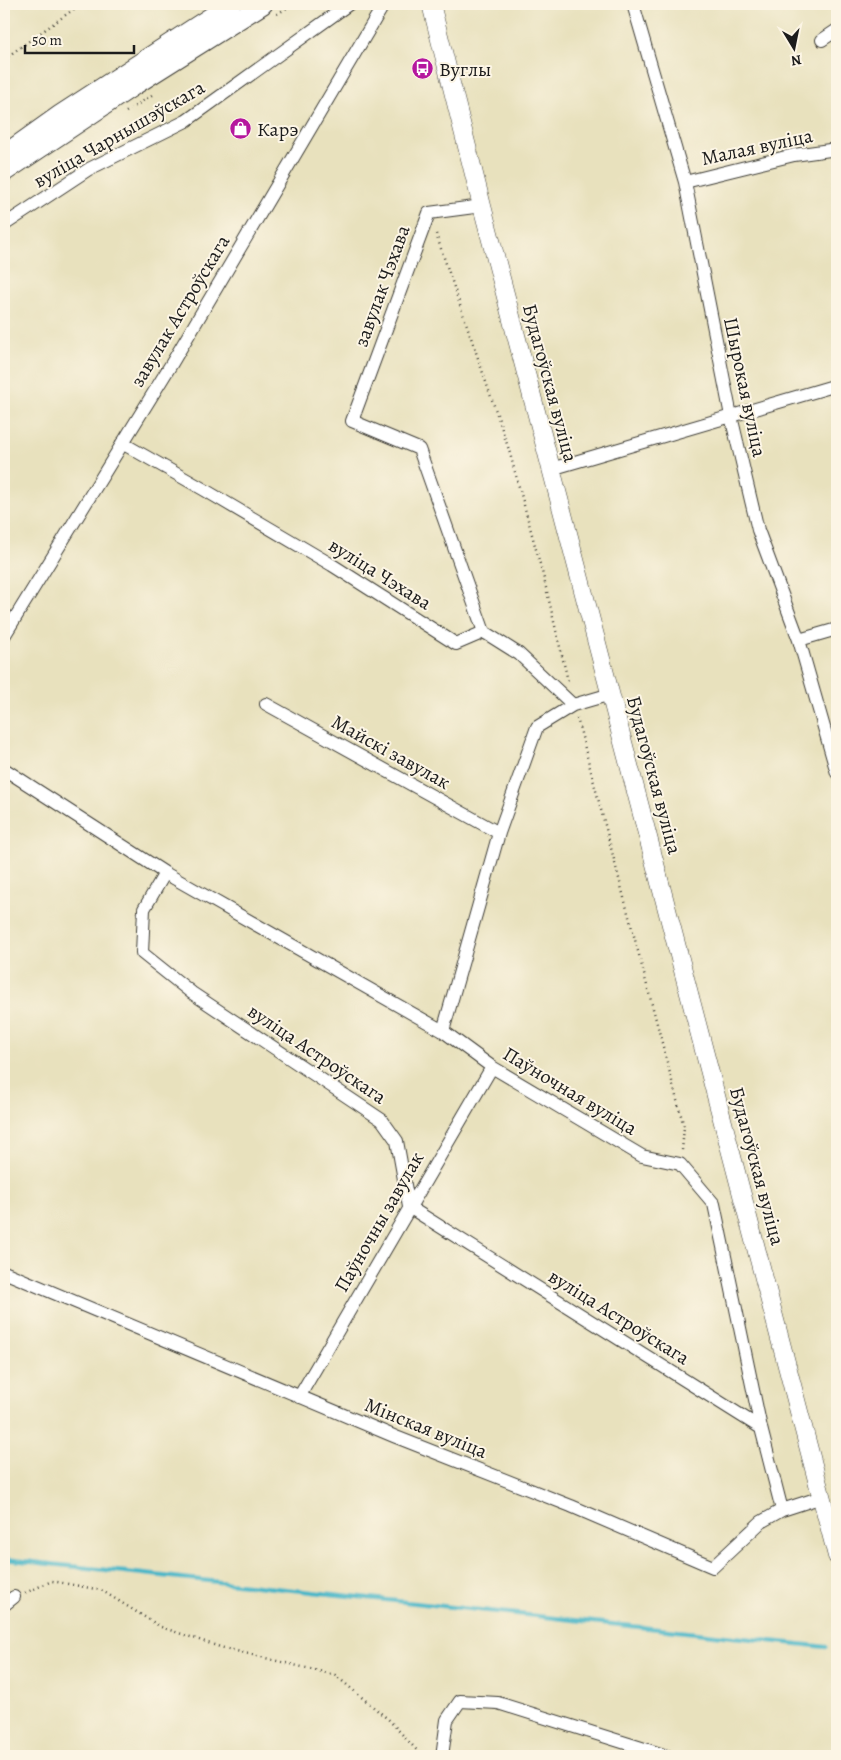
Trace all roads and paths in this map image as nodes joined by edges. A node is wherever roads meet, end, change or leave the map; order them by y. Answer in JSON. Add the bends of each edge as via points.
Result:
{"nodes":[{"id":1,"x":81,"y":4,"type":"edge"},
{"id":2,"x":231,"y":4,"type":"edge"},
{"id":3,"x":293,"y":4,"type":"edge"},
{"id":4,"x":348,"y":4,"type":"edge"},
{"id":5,"x":384,"y":4,"type":"edge"},
{"id":6,"x":431,"y":4,"type":"edge"},
{"id":7,"x":633,"y":4,"type":"edge"},
{"id":8,"x":270,"y":9,"type":"edge"},
{"id":9,"x":837,"y":30,"type":"edge"},
{"id":10,"x":822,"y":40,"type":"dead end"},
{"id":11,"x":4,"y":59,"type":"edge"},
{"id":12,"x":161,"y":90,"type":"dead end"},
{"id":13,"x":119,"y":117,"type":"dead end"},
{"id":14,"x":837,"y":149,"type":"edge"},
{"id":15,"x":4,"y":155,"type":"edge"},
{"id":16,"x":4,"y":172,"type":"edge"},
{"id":17,"x":685,"y":182,"type":"junction"},
{"id":18,"x":482,"y":206,"type":"junction"},
{"id":19,"x":4,"y":225,"type":"edge"},
{"id":20,"x":837,"y":385,"type":"edge"},
{"id":21,"x":731,"y":416,"type":"junction"},
{"id":22,"x":122,"y":443,"type":"junction"},
{"id":23,"x":551,"y":469,"type":"junction"},
{"id":24,"x":837,"y":629,"type":"edge"},
{"id":25,"x":484,"y":632,"type":"junction"},
{"id":26,"x":4,"y":636,"type":"edge"},
{"id":27,"x":799,"y":640,"type":"junction"},
{"id":28,"x":611,"y":694,"type":"junction"},
{"id":29,"x":266,"y":704,"type":"dead end"},
{"id":30,"x":573,"y":705,"type":"junction"},
{"id":31,"x":4,"y":769,"type":"edge"},
{"id":32,"x":837,"y":773,"type":"edge"},
{"id":33,"x":499,"y":833,"type":"junction"},
{"id":34,"x":165,"y":873,"type":"junction"},
{"id":35,"x":443,"y":1031,"type":"junction"},
{"id":36,"x":492,"y":1067,"type":"junction"},
{"id":37,"x":409,"y":1207,"type":"junction"},
{"id":38,"x":4,"y":1272,"type":"edge"},
{"id":39,"x":299,"y":1397,"type":"junction"},
{"id":40,"x":761,"y":1428,"type":"junction"},
{"id":41,"x":822,"y":1497,"type":"junction"},
{"id":42,"x":782,"y":1510,"type":"junction"},
{"id":43,"x":837,"y":1556,"type":"edge"},
{"id":44,"x":9,"y":1601,"type":"edge"},
{"id":45,"x":422,"y":1756,"type":"edge"},
{"id":46,"x":442,"y":1756,"type":"edge"},
{"id":47,"x":667,"y":1756,"type":"edge"}],
"edges":[{"from":1,"to":11,"type":"path"},
{"from":2,"to":15,"type":"main road"},
{"from":3,"to":8,"type":"path"},
{"from":4,"to":19,"type":"street","name":"вуліца Чарнышэўскага","via":[[186,121],[89,169]]},
{"from":5,"to":22,"type":"street","name":"завулак Астроўскага"},
{"from":6,"to":18,"type":"street","name":"Будагоўская вуліца"},
{"from":7,"to":17,"type":"street","name":"Шырокая вуліца"},
{"from":8,"to":16,"type":"main road","via":[[133,86]]},
{"from":9,"to":10,"type":"street"},
{"from":12,"to":13,"type":"path"},
{"from":14,"to":17,"type":"street","name":"Малая вуліца","via":[[794,155]]},
{"from":17,"to":21,"type":"street","name":"Шырокая вуліца"},
{"from":18,"to":23,"type":"street","name":"Будагоўская вуліца"},
{"from":18,"to":25,"type":"street","name":"завулак Чэхава","via":[[429,213],[352,421],[419,449]]},
{"from":20,"to":21,"type":"street"},
{"from":21,"to":23,"type":"street"},
{"from":21,"to":27,"type":"street","name":"Шырокая вуліца","via":[[758,530]]},
{"from":22,"to":25,"type":"street","name":"вуліца Чэхава","via":[[332,565],[456,644]]},
{"from":22,"to":26,"type":"street","name":"завулак Астроўскага"},
{"from":23,"to":28,"type":"street","name":"Будагоўская вуліца"},
{"from":24,"to":27,"type":"street"},
{"from":25,"to":30,"type":"street","via":[[519,654]]},
{"from":27,"to":32,"type":"street","name":"Шырокая вуліца"},
{"from":28,"to":30,"type":"street"},
{"from":28,"to":41,"type":"street","name":"Будагоўская вуліца"},
{"from":29,"to":33,"type":"street","name":"Майскі завулак"},
{"from":30,"to":33,"type":"street","via":[[537,727]]},
{"from":31,"to":34,"type":"street"},
{"from":33,"to":35,"type":"street"},
{"from":34,"to":35,"type":"street","name":"Паўночная вуліца"},
{"from":34,"to":37,"type":"street","name":"вуліца Астроўскага","via":[[144,909],[142,952],[192,993],[382,1120],[397,1141]]},
{"from":35,"to":36,"type":"street","name":"Паўночная вуліца"},
{"from":36,"to":37,"type":"street","name":"Паўночны завулак"},
{"from":36,"to":40,"type":"street","name":"Паўночная вуліца","via":[[642,1156],[680,1164],[714,1204]]},
{"from":37,"to":39,"type":"street","name":"Паўночны завулак"},
{"from":37,"to":40,"type":"street","name":"вуліца Астроўскага"},
{"from":38,"to":39,"type":"street","name":"Мінская вуліца"},
{"from":39,"to":42,"type":"street","name":"Мінская вуліца","via":[[713,1567],[761,1522]]},
{"from":40,"to":42,"type":"street","name":"Паўночная вуліца"},
{"from":41,"to":42,"type":"street","name":"Мінская вуліца"},
{"from":41,"to":43,"type":"street","name":"Будагоўская вуліца"},
{"from":44,"to":45,"type":"path","via":[[52,1581],[100,1590],[161,1627],[220,1647],[335,1675],[389,1720]]},
{"from":46,"to":47,"type":"street","via":[[447,1720],[460,1701],[498,1703]]}]}
